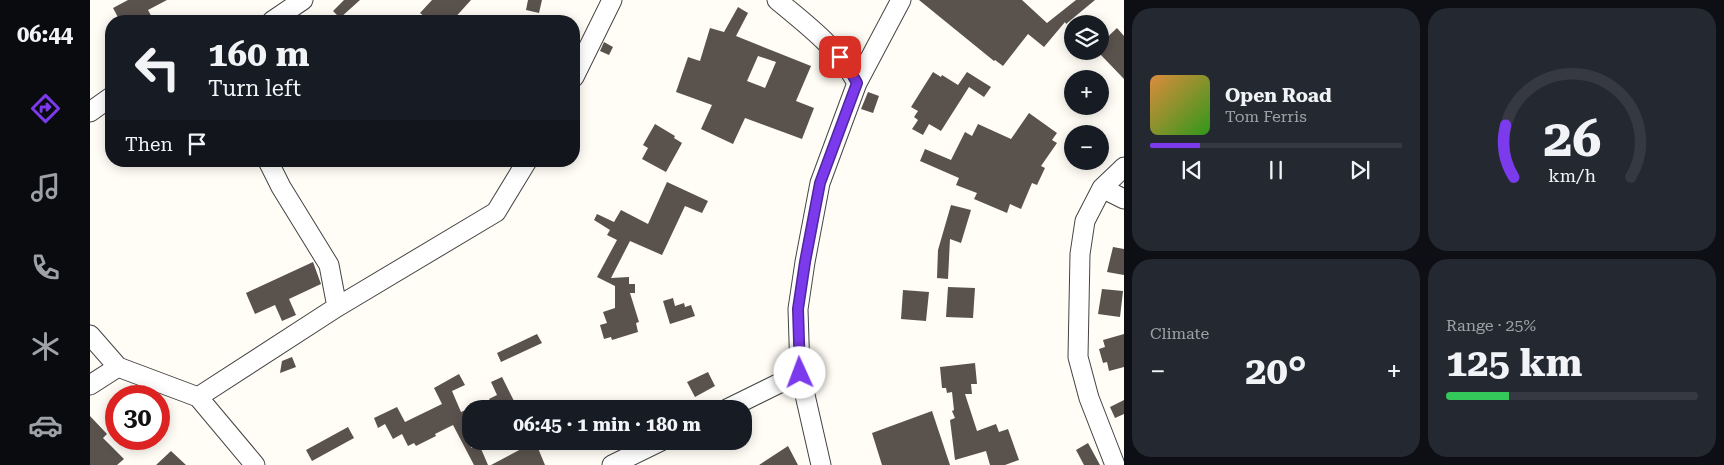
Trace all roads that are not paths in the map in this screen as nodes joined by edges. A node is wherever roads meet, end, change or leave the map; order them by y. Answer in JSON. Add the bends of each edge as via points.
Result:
{"nodes":[{"id":1,"x":304,"y":0,"type":"edge"},
{"id":2,"x":612,"y":0,"type":"edge"},
{"id":3,"x":777,"y":0,"type":"edge"},
{"id":4,"x":901,"y":0,"type":"edge"},
{"id":5,"x":281,"y":15,"type":"edge"},
{"id":6,"x":580,"y":65,"type":"edge"},
{"id":7,"x":857,"y":83,"type":"junction"},
{"id":8,"x":105,"y":101,"type":"edge"},
{"id":9,"x":90,"y":112,"type":"edge"},
{"id":10,"x":271,"y":167,"type":"edge"},
{"id":11,"x":523,"y":167,"type":"edge"},
{"id":12,"x":1124,"y":167,"type":"edge"},
{"id":13,"x":1102,"y":188,"type":"junction"},
{"id":14,"x":1124,"y":199,"type":"edge"},
{"id":15,"x":337,"y":307,"type":"junction"},
{"id":16,"x":90,"y":335,"type":"edge"},
{"id":17,"x":118,"y":367,"type":"junction"},
{"id":18,"x":800,"y":373,"type":"junction"},
{"id":19,"x":90,"y":385,"type":"edge"},
{"id":20,"x":198,"y":397,"type":"junction"},
{"id":21,"x":745,"y":400,"type":"edge"},
{"id":22,"x":643,"y":450,"type":"edge"},
{"id":23,"x":255,"y":465,"type":"edge"},
{"id":24,"x":612,"y":465,"type":"edge"},
{"id":25,"x":821,"y":465,"type":"edge"},
{"id":26,"x":1115,"y":465,"type":"edge"}],
"edges":[{"from":1,"to":5,"type":"street"},
{"from":2,"to":6,"type":"street"},
{"from":3,"to":7,"type":"street","via":[[832,47]]},
{"from":4,"to":7,"type":"street"},
{"from":7,"to":18,"type":"street","via":[[820,183],[798,309]]},
{"from":8,"to":9,"type":"street"},
{"from":10,"to":15,"type":"street","via":[[329,265]]},
{"from":11,"to":15,"type":"street","via":[[496,212]]},
{"from":12,"to":13,"type":"street"},
{"from":13,"to":14,"type":"street"},
{"from":13,"to":26,"type":"street","via":[[1085,221],[1080,254],[1078,357],[1089,398]]},
{"from":15,"to":20,"type":"street"},
{"from":16,"to":17,"type":"street"},
{"from":17,"to":19,"type":"street"},
{"from":17,"to":20,"type":"street"},
{"from":18,"to":21,"type":"street"},
{"from":18,"to":25,"type":"street"},
{"from":20,"to":23,"type":"street"},
{"from":22,"to":24,"type":"street"}]}
